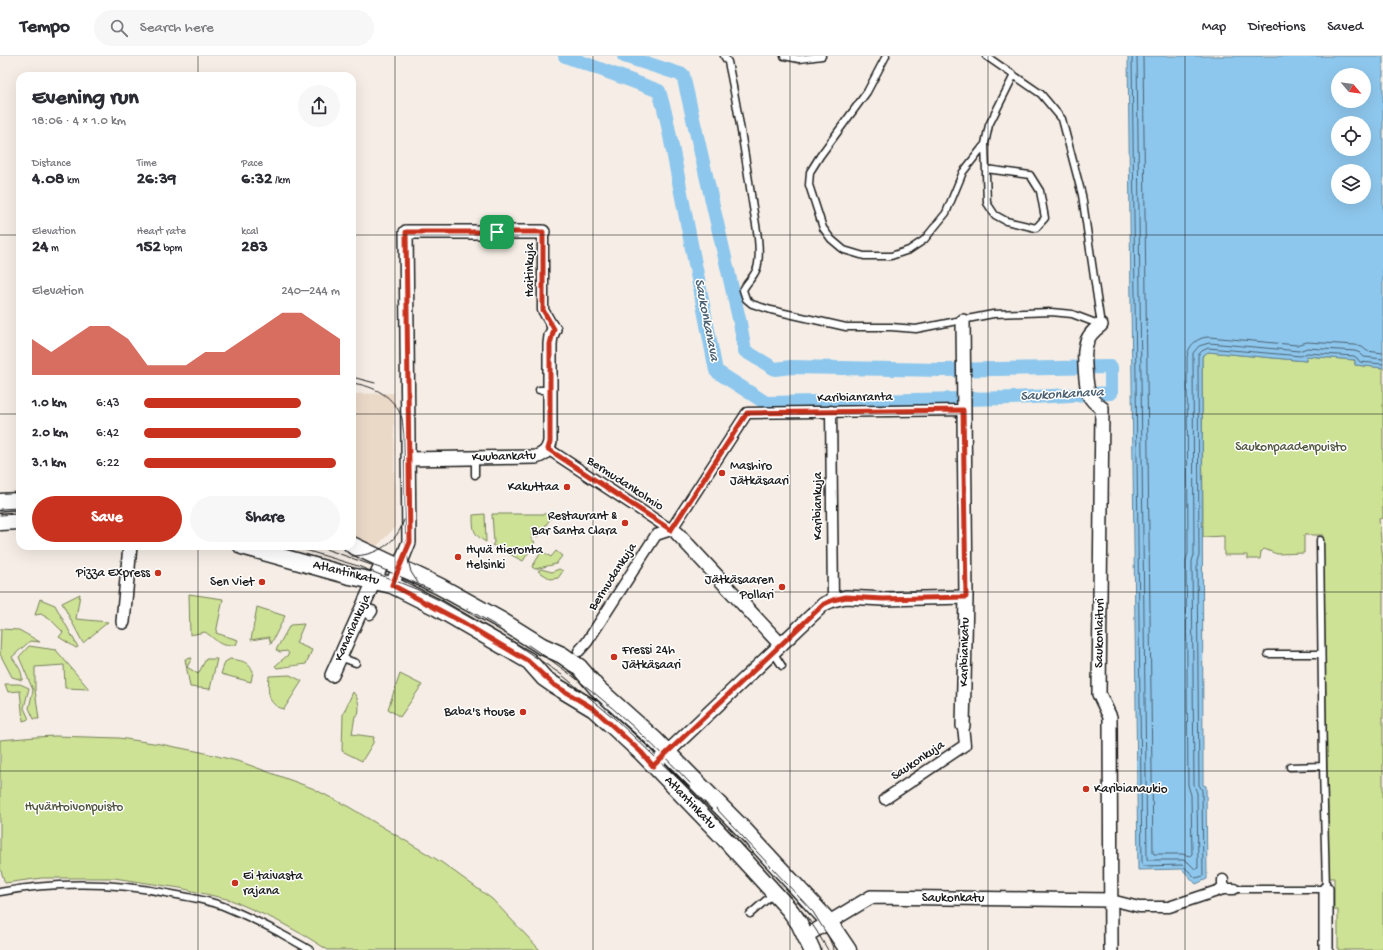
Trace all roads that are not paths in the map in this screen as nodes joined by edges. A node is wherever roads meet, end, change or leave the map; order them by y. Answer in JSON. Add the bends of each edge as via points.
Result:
{"nodes":[{"id":1,"x":724,"y":56,"type":"edge"},
{"id":2,"x":784,"y":56,"type":"edge"},
{"id":3,"x":822,"y":56,"type":"edge"},
{"id":4,"x":886,"y":56,"type":"edge"},
{"id":5,"x":986,"y":56,"type":"edge"},
{"id":6,"x":1014,"y":75,"type":"junction"},
{"id":7,"x":985,"y":144,"type":"junction"},
{"id":8,"x":986,"y":169,"type":"junction"},
{"id":9,"x":543,"y":232,"type":"joint"},
{"id":10,"x":963,"y":321,"type":"junction"},
{"id":11,"x":1101,"y":325,"type":"junction"},
{"id":12,"x":554,"y":329,"type":"joint"},
{"id":13,"x":963,"y":408,"type":"junction"},
{"id":14,"x":830,"y":411,"type":"junction"},
{"id":15,"x":747,"y":413,"type":"joint"},
{"id":16,"x":548,"y":449,"type":"junction"},
{"id":17,"x":475,"y":458,"type":"junction"},
{"id":18,"x":408,"y":459,"type":"junction"},
{"id":19,"x":475,"y":475,"type":"dead end"},
{"id":20,"x":16,"y":501,"type":"edge"},
{"id":21,"x":0,"y":502,"type":"edge"},
{"id":22,"x":16,"y":521,"type":"edge"},
{"id":23,"x":0,"y":522,"type":"edge"},
{"id":24,"x":674,"y":531,"type":"junction"},
{"id":25,"x":1320,"y":540,"type":"dead end"},
{"id":26,"x":356,"y":547,"type":"edge"},
{"id":27,"x":130,"y":550,"type":"edge"},
{"id":28,"x":256,"y":550,"type":"edge"},
{"id":29,"x":384,"y":559,"type":"junction"},
{"id":30,"x":400,"y":567,"type":"junction"},
{"id":31,"x":374,"y":580,"type":"junction"},
{"id":32,"x":392,"y":585,"type":"junction"},
{"id":33,"x":966,"y":597,"type":"junction"},
{"id":34,"x":833,"y":600,"type":"junction"},
{"id":35,"x":124,"y":622,"type":"dead end"},
{"id":36,"x":777,"y":649,"type":"junction"},
{"id":37,"x":579,"y":651,"type":"dead end"},
{"id":38,"x":1268,"y":654,"type":"dead end"},
{"id":39,"x":1321,"y":654,"type":"junction"},
{"id":40,"x":340,"y":657,"type":"junction"},
{"id":41,"x":356,"y":663,"type":"dead end"},
{"id":42,"x":782,"y":666,"type":"dead end"},
{"id":43,"x":332,"y":674,"type":"dead end"},
{"id":44,"x":963,"y":726,"type":"joint"},
{"id":45,"x":659,"y":759,"type":"junction"},
{"id":46,"x":1323,"y":766,"type":"junction"},
{"id":47,"x":1290,"y":767,"type":"dead end"},
{"id":48,"x":885,"y":799,"type":"dead end"},
{"id":49,"x":1234,"y":889,"type":"joint"},
{"id":50,"x":1326,"y":889,"type":"junction"},
{"id":51,"x":0,"y":892,"type":"edge"},
{"id":52,"x":775,"y":893,"type":"junction"},
{"id":53,"x":1111,"y":900,"type":"junction"},
{"id":54,"x":750,"y":914,"type":"dead end"},
{"id":55,"x":829,"y":922,"type":"junction"},
{"id":56,"x":809,"y":943,"type":"edge"},
{"id":57,"x":310,"y":950,"type":"edge"},
{"id":58,"x":848,"y":950,"type":"edge"},
{"id":59,"x":1111,"y":950,"type":"edge"},
{"id":60,"x":1326,"y":950,"type":"edge"}],
"edges":[{"from":1,"to":10,"type":"lane","via":[[728,62],[738,111],[758,243],[758,266],[743,290],[746,299],[752,304],[771,310],[846,327],[916,329]]},
{"from":2,"to":3,"type":"lane","via":[[799,59]]},
{"from":4,"to":7,"type":"lane","via":[[867,92],[810,172],[809,185],[823,228],[831,239],[844,250],[864,256],[891,256],[909,250],[924,240],[946,212],[963,172]]},
{"from":5,"to":6,"type":"lane"},
{"from":6,"to":7,"type":"lane","via":[[989,125]]},
{"from":6,"to":11,"type":"lane","via":[[1042,94],[1062,119],[1082,195]]},
{"from":7,"to":8,"type":"lane"},
{"from":8,"to":8,"type":"lane","via":[[987,203],[995,215],[1006,221],[1036,228],[1041,224],[1045,218],[1040,191],[1030,175]]},
{"from":9,"to":12,"type":"street","name":"Haitinkuja","via":[[543,310]]},
{"from":9,"to":18,"type":"street","via":[[406,232]]},
{"from":10,"to":11,"type":"lane","via":[[993,314],[1051,312],[1072,314]]},
{"from":10,"to":13,"type":"street","name":"Karibiankatu"},
{"from":11,"to":53,"type":"street","name":"Saukonlaituri","via":[[1086,344],[1085,356],[1089,396],[1102,408],[1100,694],[1110,717]]},
{"from":12,"to":16,"type":"street","name":"Kuubankatu","via":[[545,390],[550,442]]},
{"from":13,"to":14,"type":"street","name":"Karibianranta"},
{"from":13,"to":33,"type":"street","name":"Karibiankatu"},
{"from":14,"to":15,"type":"street","name":"Karibianranta"},
{"from":14,"to":34,"type":"street","name":"Karibiankuja"},
{"from":15,"to":24,"type":"street","name":"Bermudankolmio"},
{"from":16,"to":17,"type":"street","name":"Kuubankatu","via":[[543,455],[536,457]]},
{"from":16,"to":24,"type":"street","name":"Bermudankolmio"},
{"from":17,"to":18,"type":"street","name":"Kuubankatu"},
{"from":17,"to":19,"type":"lane"},
{"from":18,"to":30,"type":"street","via":[[410,542]]},
{"from":20,"to":21,"type":"street"},
{"from":22,"to":23,"type":"street"},
{"from":24,"to":36,"type":"street"},
{"from":24,"to":37,"type":"street","name":"Bermudankuja","via":[[656,535]]},
{"from":25,"to":39,"type":"lane"},
{"from":26,"to":29,"type":"street","name":"Atlantinkatu"},
{"from":27,"to":35,"type":"street"},
{"from":28,"to":31,"type":"street","name":"Atlantinkatu","via":[[350,576]]},
{"from":29,"to":30,"type":"street","name":"Atlantinkatu"},
{"from":29,"to":31,"type":"street","name":"Kanariankuja"},
{"from":30,"to":32,"type":"street"},
{"from":30,"to":45,"type":"street","name":"Atlantinkatu","via":[[446,589],[579,667]]},
{"from":31,"to":32,"type":"street","name":"Atlantinkatu"},
{"from":31,"to":40,"type":"street","name":"Kanariankuja"},
{"from":32,"to":45,"type":"street","name":"Atlantinkatu","via":[[456,618],[528,661],[554,685],[594,709],[641,752]]},
{"from":33,"to":34,"type":"street","via":[[846,597]]},
{"from":33,"to":44,"type":"street","name":"Karibiankatu"},
{"from":34,"to":36,"type":"street","via":[[824,604]]},
{"from":36,"to":42,"type":"lane"},
{"from":36,"to":45,"type":"street"},
{"from":38,"to":39,"type":"lane"},
{"from":39,"to":46,"type":"lane"},
{"from":40,"to":41,"type":"lane"},
{"from":40,"to":43,"type":"street","name":"Kanariankuja"},
{"from":44,"to":48,"type":"street","name":"Saukonkuja","via":[[966,745]]},
{"from":45,"to":52,"type":"street","name":"Atlantinkatu","via":[[725,839]]},
{"from":45,"to":55,"type":"street","name":"Atlantinkatu","via":[[746,832]]},
{"from":46,"to":47,"type":"lane"},
{"from":46,"to":50,"type":"lane"},
{"from":49,"to":50,"type":"lane"},
{"from":49,"to":53,"type":"street","via":[[1223,885],[1169,907],[1139,907]]},
{"from":50,"to":60,"type":"street"},
{"from":51,"to":57,"type":"lane","via":[[66,884],[143,888],[222,906],[265,925]]},
{"from":52,"to":54,"type":"lane"},
{"from":52,"to":56,"type":"street","name":"Atlantinkatu","via":[[789,909]]},
{"from":53,"to":55,"type":"street","name":"Saukonkatu","via":[[871,898]]},
{"from":53,"to":59,"type":"street","name":"Saukonlaituri"},
{"from":55,"to":56,"type":"street","name":"Saukonkatu"},
{"from":55,"to":58,"type":"street","name":"Atlantinkatu"}]}
